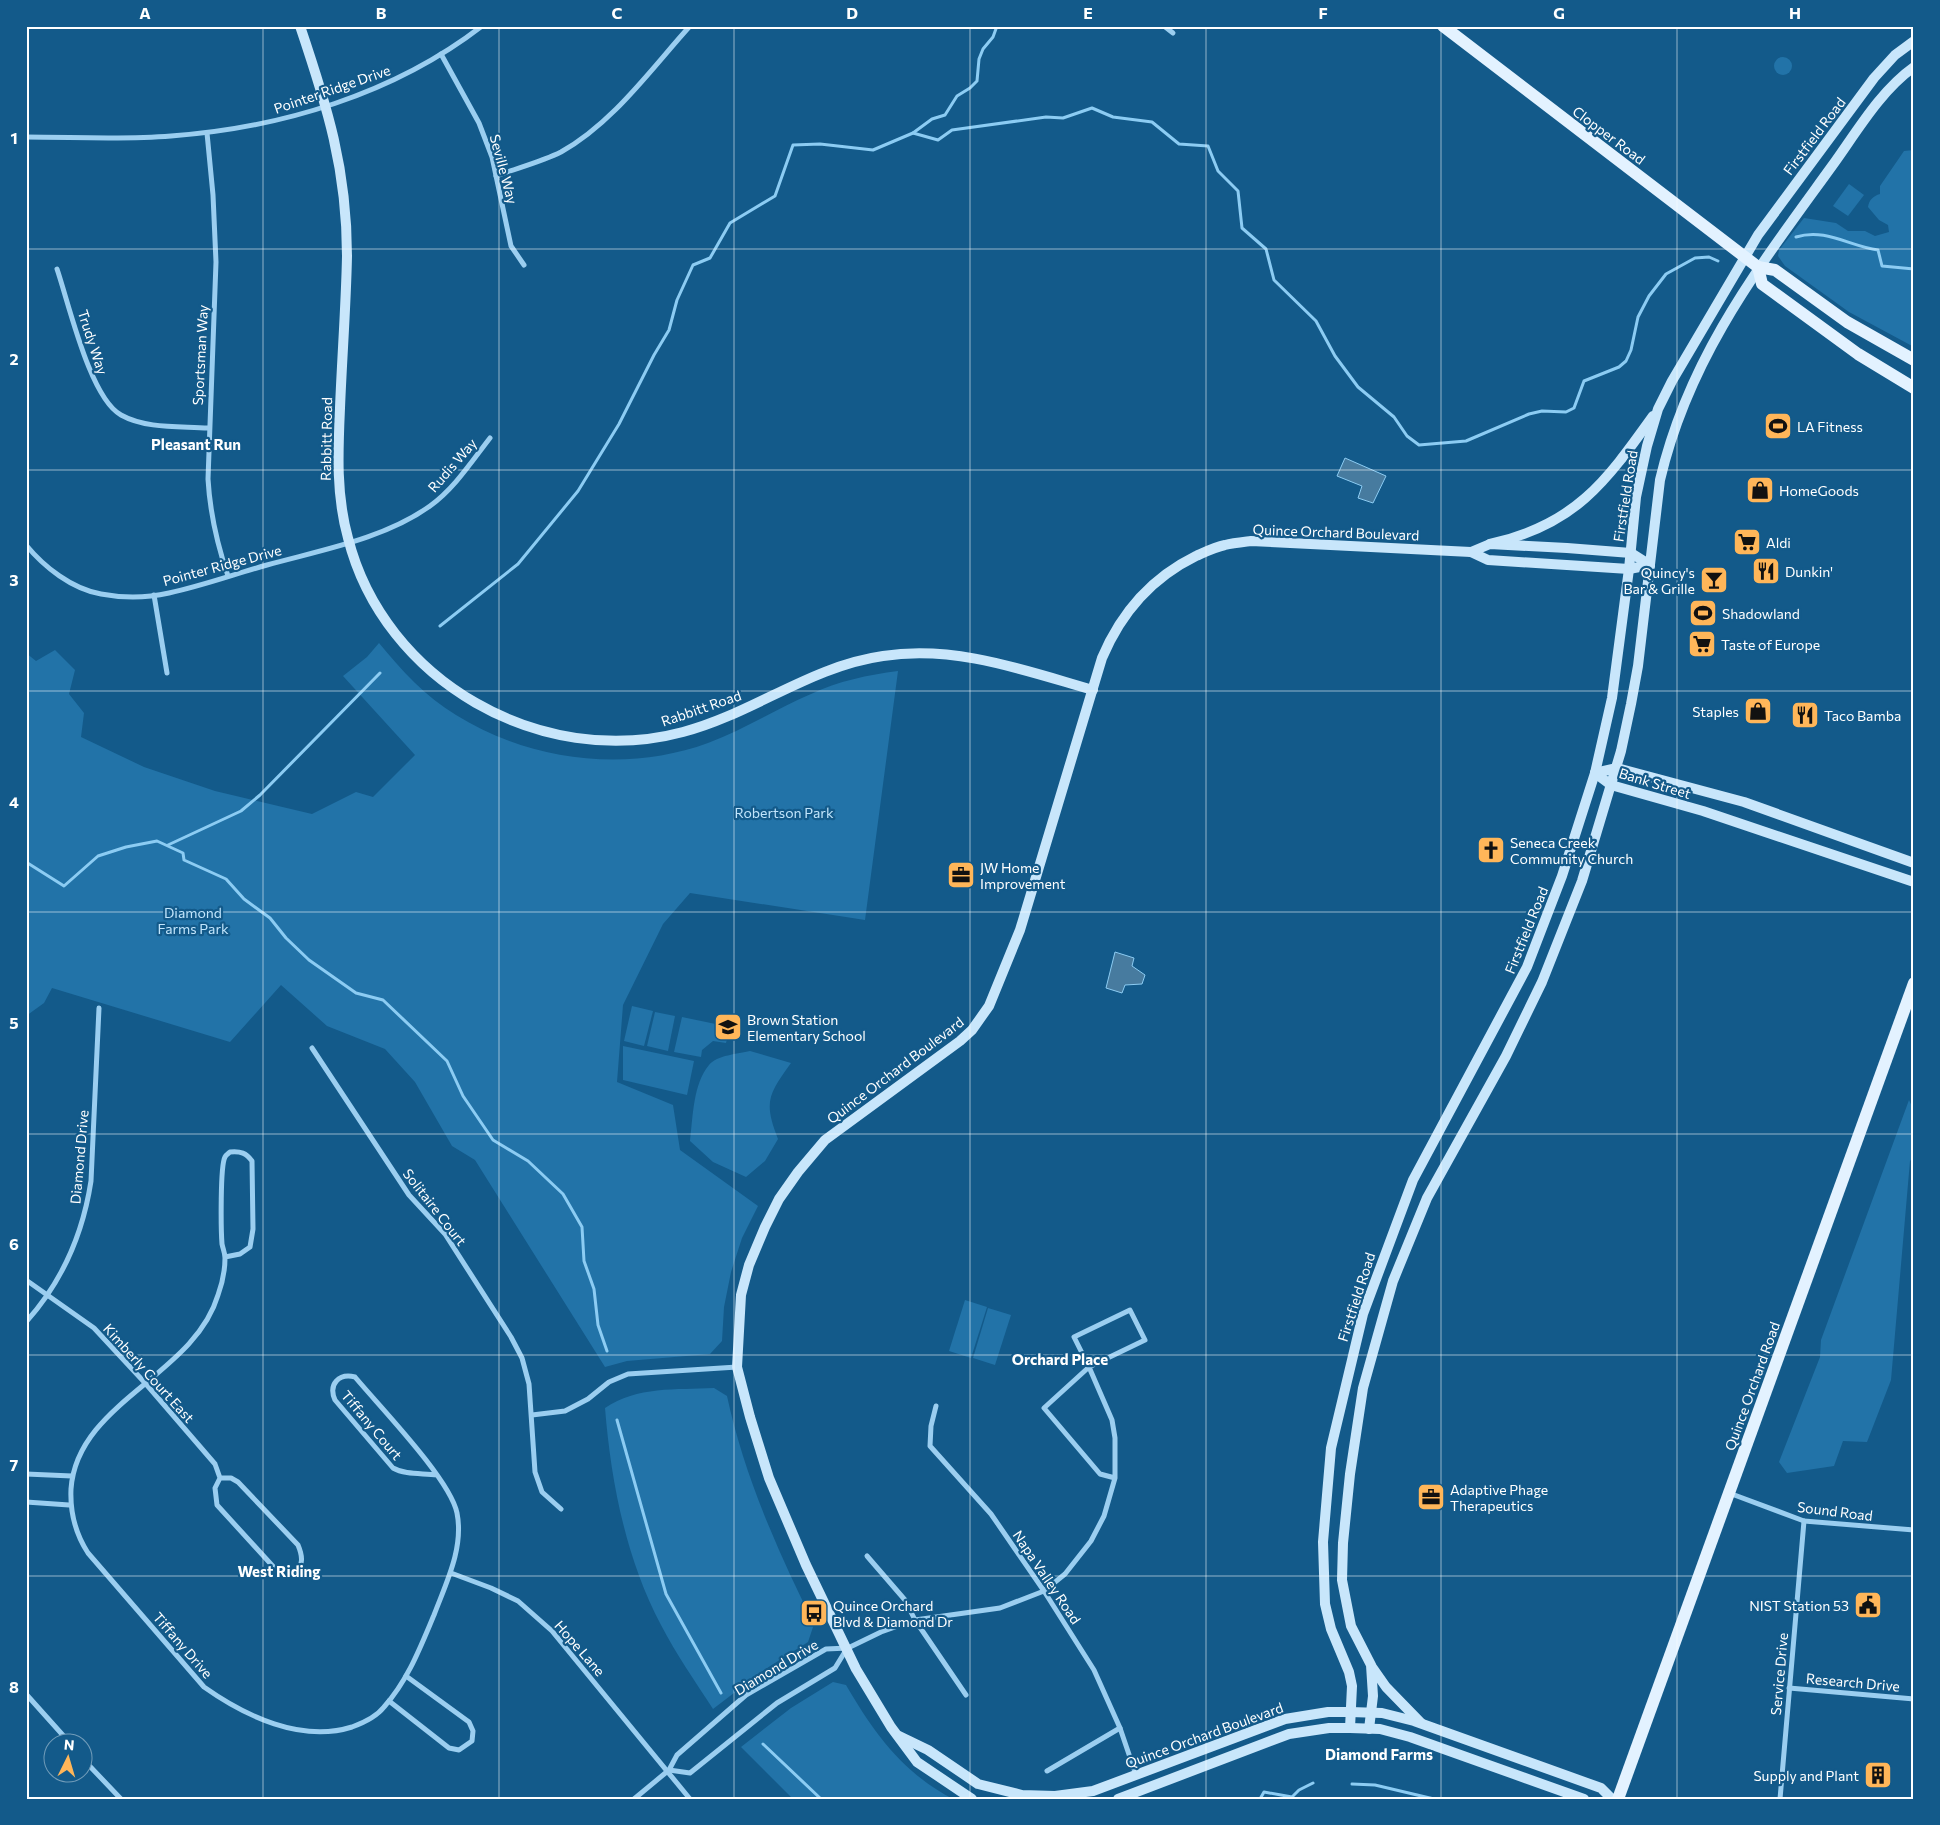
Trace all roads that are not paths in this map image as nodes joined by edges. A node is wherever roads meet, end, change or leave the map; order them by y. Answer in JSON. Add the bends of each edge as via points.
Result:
{"nodes":[{"id":1,"x":300,"y":26,"type":"edge"},
{"id":2,"x":482,"y":26,"type":"edge"},
{"id":3,"x":690,"y":26,"type":"edge"},
{"id":4,"x":1164,"y":26,"type":"edge"},
{"id":5,"x":1443,"y":26,"type":"edge"},
{"id":6,"x":1173,"y":33,"type":"dead end"},
{"id":7,"x":1914,"y":41,"type":"edge"},
{"id":8,"x":441,"y":54,"type":"junction"},
{"id":9,"x":1914,"y":67,"type":"edge"},
{"id":10,"x":327,"y":106,"type":"junction"},
{"id":11,"x":207,"y":133,"type":"junction"},
{"id":12,"x":26,"y":137,"type":"edge"},
{"id":13,"x":496,"y":176,"type":"junction"},
{"id":14,"x":1744,"y":256,"type":"junction"},
{"id":15,"x":524,"y":266,"type":"dead end"},
{"id":16,"x":1758,"y":267,"type":"junction"},
{"id":17,"x":57,"y":270,"type":"dead end"},
{"id":18,"x":1914,"y":360,"type":"edge"},
{"id":19,"x":1898,"y":379,"type":"junction"},
{"id":20,"x":1914,"y":379,"type":"edge"},
{"id":21,"x":1914,"y":388,"type":"edge"},
{"id":22,"x":1658,"y":410,"type":"junction"},
{"id":23,"x":208,"y":428,"type":"junction"},
{"id":24,"x":490,"y":438,"type":"dead end"},
{"id":25,"x":348,"y":542,"type":"junction"},
{"id":26,"x":1490,"y":544,"type":"junction"},
{"id":27,"x":26,"y":545,"type":"edge"},
{"id":28,"x":1471,"y":552,"type":"junction"},
{"id":29,"x":1631,"y":553,"type":"junction"},
{"id":30,"x":1650,"y":565,"type":"junction"},
{"id":31,"x":1629,"y":570,"type":"junction"},
{"id":32,"x":228,"y":576,"type":"junction"},
{"id":33,"x":154,"y":595,"type":"junction"},
{"id":34,"x":167,"y":673,"type":"dead end"},
{"id":35,"x":1093,"y":690,"type":"junction"},
{"id":36,"x":1616,"y":768,"type":"junction"},
{"id":37,"x":1595,"y":773,"type":"junction"},
{"id":38,"x":1611,"y":785,"type":"junction"},
{"id":39,"x":1914,"y":863,"type":"edge"},
{"id":40,"x":1914,"y":882,"type":"edge"},
{"id":41,"x":1914,"y":983,"type":"edge"},
{"id":42,"x":99,"y":1008,"type":"dead end"},
{"id":43,"x":312,"y":1048,"type":"dead end"},
{"id":44,"x":225,"y":1257,"type":"junction"},
{"id":45,"x":26,"y":1280,"type":"edge"},
{"id":46,"x":48,"y":1295,"type":"junction"},
{"id":47,"x":26,"y":1322,"type":"edge"},
{"id":48,"x":737,"y":1367,"type":"junction"},
{"id":49,"x":1089,"y":1367,"type":"junction"},
{"id":50,"x":146,"y":1384,"type":"junction"},
{"id":51,"x":936,"y":1406,"type":"dead end"},
{"id":52,"x":532,"y":1415,"type":"junction"},
{"id":53,"x":26,"y":1474,"type":"edge"},
{"id":54,"x":436,"y":1475,"type":"junction"},
{"id":55,"x":72,"y":1476,"type":"junction"},
{"id":56,"x":220,"y":1478,"type":"junction"},
{"id":57,"x":1115,"y":1478,"type":"junction"},
{"id":58,"x":1728,"y":1493,"type":"junction"},
{"id":59,"x":26,"y":1502,"type":"edge"},
{"id":60,"x":70,"y":1506,"type":"junction"},
{"id":61,"x":561,"y":1509,"type":"dead end"},
{"id":62,"x":1804,"y":1521,"type":"junction"},
{"id":63,"x":1914,"y":1530,"type":"edge"},
{"id":64,"x":867,"y":1556,"type":"dead end"},
{"id":65,"x":451,"y":1573,"type":"junction"},
{"id":66,"x":1044,"y":1590,"type":"junction"},
{"id":67,"x":915,"y":1620,"type":"junction"},
{"id":68,"x":848,"y":1648,"type":"junction"},
{"id":69,"x":1371,"y":1665,"type":"junction"},
{"id":70,"x":406,"y":1676,"type":"junction"},
{"id":71,"x":1789,"y":1688,"type":"junction"},
{"id":72,"x":26,"y":1694,"type":"edge"},
{"id":73,"x":966,"y":1695,"type":"dead end"},
{"id":74,"x":1914,"y":1699,"type":"edge"},
{"id":75,"x":389,"y":1701,"type":"junction"},
{"id":76,"x":1351,"y":1712,"type":"junction"},
{"id":77,"x":1370,"y":1713,"type":"junction"},
{"id":78,"x":1422,"y":1724,"type":"junction"},
{"id":79,"x":1120,"y":1728,"type":"junction"},
{"id":80,"x":1350,"y":1728,"type":"junction"},
{"id":81,"x":1369,"y":1729,"type":"junction"},
{"id":82,"x":59,"y":1732,"type":"edge"},
{"id":83,"x":896,"y":1734,"type":"junction"},
{"id":84,"x":92,"y":1769,"type":"edge"},
{"id":85,"x":669,"y":1770,"type":"junction"},
{"id":86,"x":1046,"y":1771,"type":"dead end"},
{"id":87,"x":1136,"y":1775,"type":"junction"},
{"id":88,"x":121,"y":1799,"type":"edge"},
{"id":89,"x":634,"y":1799,"type":"edge"},
{"id":90,"x":690,"y":1799,"type":"edge"},
{"id":91,"x":972,"y":1799,"type":"edge"},
{"id":92,"x":1118,"y":1799,"type":"edge"},
{"id":93,"x":1584,"y":1799,"type":"edge"},
{"id":94,"x":1612,"y":1799,"type":"edge"},
{"id":95,"x":1618,"y":1799,"type":"edge"},
{"id":96,"x":1780,"y":1799,"type":"edge"}],
"edges":[{"from":1,"to":10,"type":"street","name":"Rabbitt Road"},
{"from":2,"to":8,"type":"street","name":"Pointer Ridge Drive"},
{"from":3,"to":13,"type":"street","via":[[614,111],[590,133],[560,152]]},
{"from":4,"to":6,"type":"street"},
{"from":5,"to":14,"type":"main road","name":"Clopper Road"},
{"from":7,"to":14,"type":"street","name":"Firstfield Road","via":[[1895,55],[1874,78]]},
{"from":8,"to":10,"type":"street","name":"Pointer Ridge Drive","via":[[380,86]]},
{"from":8,"to":13,"type":"street","name":"Seville Way","via":[[479,123]]},
{"from":9,"to":16,"type":"street","via":[[1872,111]]},
{"from":10,"to":11,"type":"street","name":"Pointer Ridge Drive","via":[[274,121]]},
{"from":10,"to":25,"type":"street","name":"Rabbitt Road","via":[[339,157],[346,211],[338,475]]},
{"from":11,"to":12,"type":"street","name":"Pointer Ridge Drive"},
{"from":11,"to":23,"type":"street","name":"Sportsman Way","via":[[216,262]]},
{"from":13,"to":15,"type":"street","name":"Seville Way","via":[[511,246]]},
{"from":14,"to":16,"type":"main road","name":"Clopper Road"},
{"from":14,"to":22,"type":"street","name":"Firstfield Road"},
{"from":16,"to":18,"type":"main road","name":"Clopper Road","via":[[1775,270],[1847,322]]},
{"from":16,"to":19,"type":"main road","name":"Clopper Road","via":[[1762,284],[1820,328]]},
{"from":16,"to":30,"type":"street","via":[[1699,369],[1676,422],[1660,480]]},
{"from":17,"to":23,"type":"street","name":"Trudy Way","via":[[94,383],[108,405],[120,415],[136,421]]},
{"from":19,"to":20,"type":"main road"},
{"from":19,"to":21,"type":"main road","name":"Clopper Road"},
{"from":22,"to":26,"type":"street","via":[[1612,473],[1578,504],[1530,533]]},
{"from":22,"to":29,"type":"street","name":"Firstfield Road","via":[[1640,475]]},
{"from":23,"to":32,"type":"street","name":"Sportsman Way","via":[[209,504]]},
{"from":24,"to":25,"type":"street","name":"Rudis Way","via":[[431,506],[397,525]]},
{"from":25,"to":32,"type":"street","name":"Pointer Ridge Drive"},
{"from":25,"to":35,"type":"street","name":"Rabbitt Road","via":[[375,605],[422,664],[453,690],[484,709],[520,725],[570,738],[619,741],[654,739],[684,732],[725,718],[827,670],[858,660],[903,654],[932,653],[980,658]]},
{"from":26,"to":28,"type":"street","name":"Quince Orchard Boulevard"},
{"from":26,"to":29,"type":"street","name":"Quince Orchard Boulevard"},
{"from":27,"to":33,"type":"street","name":"Pointer Ridge Drive","via":[[55,572],[99,594],[123,597]]},
{"from":28,"to":31,"type":"street","name":"Quince Orchard Boulevard","via":[[1488,560]]},
{"from":28,"to":35,"type":"street","name":"Quince Orchard Boulevard","via":[[1251,541],[1225,544],[1180,564],[1140,596],[1110,638]]},
{"from":29,"to":30,"type":"street","name":"Quince Orchard Boulevard"},
{"from":29,"to":31,"type":"street","name":"Firstfield Road"},
{"from":30,"to":31,"type":"street","name":"Quince Orchard Boulevard"},
{"from":30,"to":36,"type":"street","via":[[1638,666]]},
{"from":31,"to":37,"type":"street","name":"Firstfield Road","via":[[1612,698]]},
{"from":32,"to":33,"type":"street","name":"Pointer Ridge Drive"},
{"from":33,"to":34,"type":"street"},
{"from":35,"to":48,"type":"street","name":"Quince Orchard Boulevard","via":[[1020,930],[989,1006],[960,1041],[826,1140],[778,1199],[749,1265],[741,1295]]},
{"from":36,"to":37,"type":"street","name":"Bank Street"},
{"from":36,"to":38,"type":"street"},
{"from":36,"to":39,"type":"street","name":"Bank Street","via":[[1744,802]]},
{"from":37,"to":38,"type":"street","name":"Bank Street"},
{"from":37,"to":76,"type":"street","name":"Firstfield Road","via":[[1533,955],[1413,1180],[1363,1314],[1331,1448],[1323,1542],[1325,1604],[1331,1629],[1349,1672]]},
{"from":38,"to":40,"type":"street","name":"Bank Street","via":[[1757,828]]},
{"from":38,"to":69,"type":"street","via":[[1582,881],[1542,982],[1506,1056],[1433,1183],[1389,1293],[1367,1374],[1353,1448],[1344,1532],[1342,1580],[1346,1605],[1351,1626]]},
{"from":41,"to":58,"type":"main road","name":"Quince Orchard Road"},
{"from":42,"to":46,"type":"street","name":"Diamond Drive","via":[[87,1208],[75,1244]]},
{"from":43,"to":52,"type":"street","name":"Solitaire Court","via":[[409,1195],[444,1234],[511,1337],[527,1376]]},
{"from":44,"to":44,"type":"street","name":"Tiffany Drive","via":[[222,1225],[224,1161],[230,1152],[239,1152],[252,1161],[253,1230],[250,1247],[240,1254]]},
{"from":44,"to":50,"type":"street","name":"Tiffany Drive","via":[[215,1306],[201,1331]]},
{"from":45,"to":46,"type":"street","name":"Kimberly Court East"},
{"from":46,"to":47,"type":"street","name":"Diamond Drive"},
{"from":46,"to":50,"type":"street","name":"Kimberly Court East","via":[[94,1328]]},
{"from":48,"to":52,"type":"street","via":[[628,1374],[609,1382],[588,1399],[565,1411]]},
{"from":48,"to":68,"type":"street","name":"Quince Orchard Boulevard","via":[[769,1478],[806,1565]]},
{"from":49,"to":49,"type":"street","via":[[1145,1340],[1130,1310],[1074,1337]]},
{"from":49,"to":57,"type":"street","via":[[1112,1420]]},
{"from":49,"to":57,"type":"street","via":[[1044,1408],[1100,1474]]},
{"from":50,"to":55,"type":"street","name":"Tiffany Drive","via":[[108,1417],[86,1442],[76,1459]]},
{"from":50,"to":56,"type":"street","name":"Kimberly Court East","via":[[215,1464]]},
{"from":51,"to":66,"type":"street","name":"Napa Valley Road","via":[[930,1426],[930,1446],[991,1514]]},
{"from":52,"to":61,"type":"street","name":"Solitaire Court","via":[[535,1472],[542,1492]]},
{"from":53,"to":55,"type":"street"},
{"from":54,"to":54,"type":"street","name":"Tiffany Court","via":[[356,1377],[348,1375],[338,1379],[333,1385],[335,1400],[393,1468],[401,1473]]},
{"from":54,"to":65,"type":"street","name":"Tiffany Court","via":[[457,1513],[456,1552]]},
{"from":55,"to":60,"type":"street","name":"Tiffany Drive"},
{"from":56,"to":56,"type":"street","via":[[215,1488],[218,1505],[279,1573],[296,1574],[302,1565],[298,1545],[238,1482]]},
{"from":57,"to":66,"type":"street","via":[[1104,1516],[1091,1542],[1065,1574]]},
{"from":58,"to":62,"type":"street","name":"Sound Road"},
{"from":58,"to":95,"type":"main road","name":"Quince Orchard Road"},
{"from":59,"to":60,"type":"street"},
{"from":60,"to":75,"type":"street","name":"Tiffany Drive","via":[[88,1553],[204,1687],[226,1702],[287,1728],[318,1733],[361,1724]]},
{"from":62,"to":63,"type":"street","name":"Sound Road"},
{"from":62,"to":71,"type":"street","name":"Service Drive"},
{"from":64,"to":67,"type":"street","via":[[905,1600]]},
{"from":65,"to":70,"type":"street","name":"Tiffany Drive","via":[[412,1669]]},
{"from":65,"to":85,"type":"street","name":"Hope Lane","via":[[518,1601],[552,1631]]},
{"from":66,"to":67,"type":"street","via":[[1000,1608]]},
{"from":66,"to":79,"type":"street","name":"Napa Valley Road","via":[[1094,1670]]},
{"from":67,"to":68,"type":"street"},
{"from":67,"to":73,"type":"street"},
{"from":68,"to":83,"type":"street","name":"Quince Orchard Boulevard","via":[[856,1669]]},
{"from":68,"to":85,"type":"street","name":"Diamond Drive","via":[[826,1649],[746,1696],[677,1755]]},
{"from":68,"to":85,"type":"street","via":[[835,1668],[777,1703],[690,1773]]},
{"from":69,"to":77,"type":"street","via":[[1373,1696]]},
{"from":69,"to":78,"type":"street"},
{"from":70,"to":75,"type":"street","name":"Tiffany Drive"},
{"from":70,"to":75,"type":"street","via":[[469,1722],[473,1731],[472,1741],[459,1750],[449,1748]]},
{"from":71,"to":74,"type":"street","name":"Research Drive"},
{"from":71,"to":96,"type":"street","name":"Service Drive"},
{"from":72,"to":82,"type":"street"},
{"from":76,"to":77,"type":"street","name":"Quince Orchard Boulevard"},
{"from":76,"to":80,"type":"street","name":"Firstfield Road"},
{"from":76,"to":87,"type":"street","name":"Quince Orchard Boulevard","via":[[1285,1719]]},
{"from":77,"to":78,"type":"street","name":"Quince Orchard Boulevard"},
{"from":77,"to":81,"type":"street"},
{"from":78,"to":94,"type":"street","name":"Quince Orchard Boulevard","via":[[1601,1788]]},
{"from":79,"to":86,"type":"street"},
{"from":79,"to":87,"type":"street","name":"Napa Valley Road"},
{"from":80,"to":81,"type":"street","name":"Quince Orchard Boulevard"},
{"from":80,"to":92,"type":"street","name":"Quince Orchard Boulevard","via":[[1289,1734]]},
{"from":81,"to":93,"type":"street","name":"Quince Orchard Boulevard","via":[[1410,1737]]},
{"from":83,"to":87,"type":"street","name":"Quince Orchard Boulevard","via":[[928,1750],[978,1784],[1022,1795],[1094,1791]]},
{"from":83,"to":91,"type":"street","name":"Quince Orchard Boulevard","via":[[917,1762]]},
{"from":84,"to":88,"type":"street"},
{"from":85,"to":89,"type":"street","name":"Diamond Drive"},
{"from":85,"to":90,"type":"street","name":"Hope Lane"}]}
